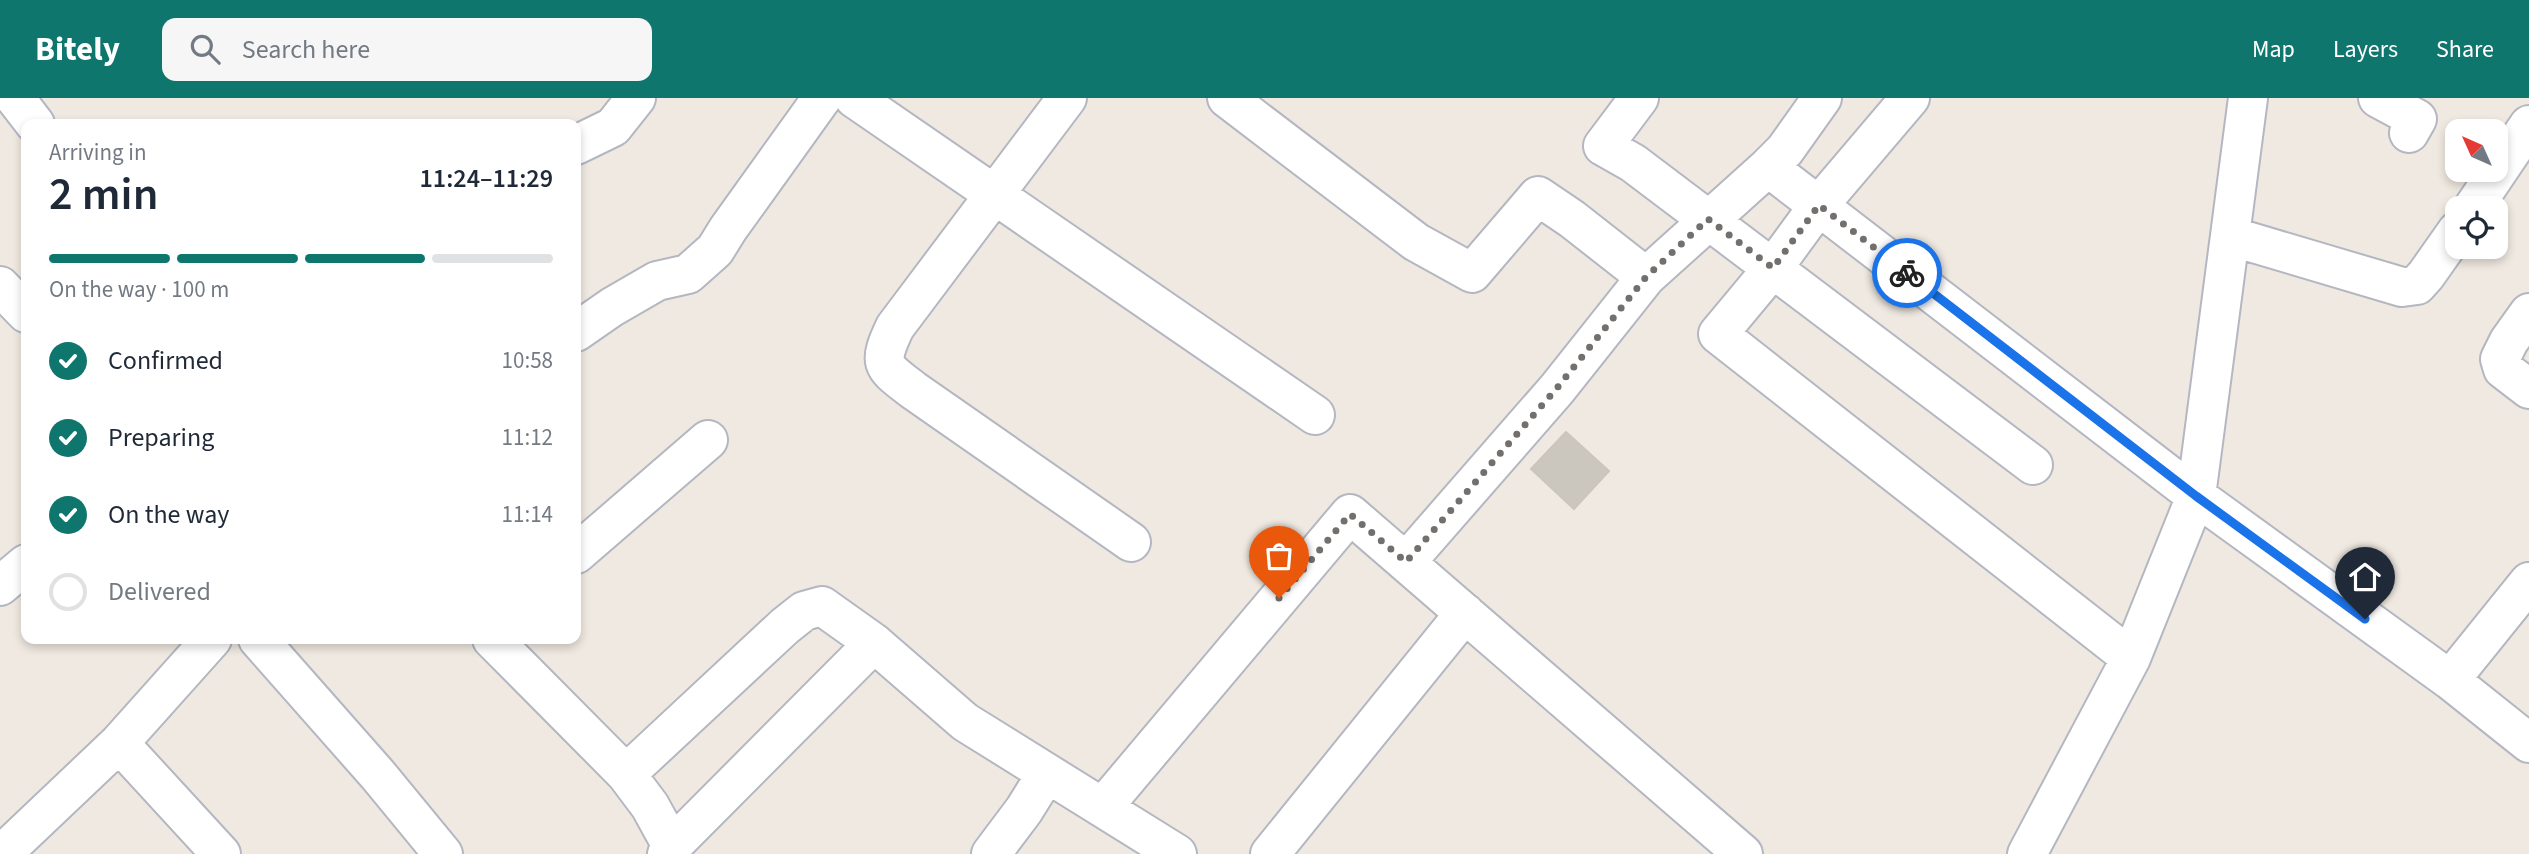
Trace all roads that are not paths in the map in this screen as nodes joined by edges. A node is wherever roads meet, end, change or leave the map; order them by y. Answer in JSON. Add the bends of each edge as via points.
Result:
{"nodes":[{"id":1,"x":15,"y":98,"type":"edge"},
{"id":2,"x":636,"y":98,"type":"edge"},
{"id":3,"x":822,"y":98,"type":"edge"},
{"id":4,"x":854,"y":98,"type":"edge"},
{"id":5,"x":1067,"y":98,"type":"edge"},
{"id":6,"x":1227,"y":98,"type":"edge"},
{"id":7,"x":1639,"y":98,"type":"edge"},
{"id":8,"x":1822,"y":98,"type":"edge"},
{"id":9,"x":1910,"y":98,"type":"edge"},
{"id":10,"x":2248,"y":98,"type":"edge"},
{"id":11,"x":2378,"y":98,"type":"edge"},
{"id":12,"x":31,"y":119,"type":"edge"},
{"id":13,"x":2529,"y":125,"type":"edge"},
{"id":14,"x":2409,"y":133,"type":"dead end"},
{"id":15,"x":581,"y":143,"type":"edge"},
{"id":16,"x":1769,"y":167,"type":"junction"},
{"id":17,"x":996,"y":195,"type":"junction"},
{"id":18,"x":2481,"y":196,"type":"edge"},
{"id":19,"x":1819,"y":205,"type":"junction"},
{"id":20,"x":1708,"y":219,"type":"junction"},
{"id":21,"x":2230,"y":236,"type":"junction"},
{"id":22,"x":2445,"y":248,"type":"edge"},
{"id":23,"x":1773,"y":268,"type":"junction"},
{"id":24,"x":1646,"y":277,"type":"junction"},
{"id":25,"x":0,"y":286,"type":"edge"},
{"id":26,"x":21,"y":308,"type":"edge"},
{"id":27,"x":2529,"y":313,"type":"edge"},
{"id":28,"x":581,"y":329,"type":"edge"},
{"id":29,"x":2529,"y":389,"type":"edge"},
{"id":30,"x":1315,"y":415,"type":"dead end"},
{"id":31,"x":708,"y":440,"type":"dead end"},
{"id":32,"x":2033,"y":465,"type":"dead end"},
{"id":33,"x":2196,"y":496,"type":"junction"},
{"id":34,"x":1131,"y":542,"type":"dead end"},
{"id":35,"x":581,"y":550,"type":"edge"},
{"id":36,"x":1406,"y":562,"type":"junction"},
{"id":37,"x":21,"y":568,"type":"edge"},
{"id":38,"x":2529,"y":582,"type":"edge"},
{"id":39,"x":0,"y":586,"type":"edge"},
{"id":40,"x":1465,"y":613,"type":"junction"},
{"id":41,"x":874,"y":643,"type":"junction"},
{"id":42,"x":208,"y":644,"type":"edge"},
{"id":43,"x":262,"y":644,"type":"edge"},
{"id":44,"x":497,"y":644,"type":"edge"},
{"id":45,"x":2131,"y":658,"type":"junction"},
{"id":46,"x":2450,"y":680,"type":"junction"},
{"id":47,"x":119,"y":743,"type":"junction"},
{"id":48,"x":2529,"y":743,"type":"edge"},
{"id":49,"x":1047,"y":773,"type":"junction"},
{"id":50,"x":626,"y":775,"type":"junction"},
{"id":51,"x":1102,"y":807,"type":"junction"},
{"id":52,"x":670,"y":850,"type":"edge"},
{"id":53,"x":2,"y":854,"type":"edge"},
{"id":54,"x":221,"y":854,"type":"edge"},
{"id":55,"x":443,"y":854,"type":"edge"},
{"id":56,"x":991,"y":854,"type":"edge"},
{"id":57,"x":1177,"y":854,"type":"edge"},
{"id":58,"x":1270,"y":854,"type":"edge"},
{"id":59,"x":1743,"y":854,"type":"edge"},
{"id":60,"x":2027,"y":854,"type":"edge"}],
"edges":[{"from":1,"to":12,"type":"street"},
{"from":2,"to":15,"type":"street","via":[[613,127]]},
{"from":3,"to":28,"type":"street","via":[[715,250],[688,274],[657,281]]},
{"from":4,"to":17,"type":"street"},
{"from":5,"to":17,"type":"street"},
{"from":6,"to":24,"type":"street","via":[[1416,242],[1472,273],[1538,196]]},
{"from":7,"to":20,"type":"street","via":[[1603,146]]},
{"from":8,"to":16,"type":"street"},
{"from":9,"to":19,"type":"street"},
{"from":10,"to":21,"type":"street"},
{"from":11,"to":14,"type":"street","via":[[2417,119]]},
{"from":13,"to":18,"type":"street"},
{"from":16,"to":19,"type":"street"},
{"from":16,"to":20,"type":"street"},
{"from":17,"to":30,"type":"street"},
{"from":17,"to":34,"type":"street","via":[[895,327],[884,351],[884,363],[913,390]]},
{"from":19,"to":23,"type":"street"},
{"from":19,"to":33,"type":"street"},
{"from":20,"to":23,"type":"street"},
{"from":20,"to":24,"type":"street"},
{"from":21,"to":22,"type":"street","via":[[2402,287],[2417,285]]},
{"from":21,"to":33,"type":"street"},
{"from":23,"to":32,"type":"street"},
{"from":23,"to":45,"type":"street","via":[[1718,334]]},
{"from":24,"to":36,"type":"street"},
{"from":25,"to":26,"type":"street"},
{"from":27,"to":29,"type":"street","via":[[2500,359],[2503,369]]},
{"from":31,"to":35,"type":"street"},
{"from":33,"to":45,"type":"street"},
{"from":33,"to":46,"type":"street"},
{"from":36,"to":40,"type":"street"},
{"from":36,"to":51,"type":"street","via":[[1350,514]]},
{"from":37,"to":39,"type":"street"},
{"from":38,"to":46,"type":"street"},
{"from":40,"to":58,"type":"street"},
{"from":40,"to":59,"type":"street"},
{"from":41,"to":49,"type":"street","via":[[965,722]]},
{"from":41,"to":50,"type":"street","via":[[822,606],[804,611]]},
{"from":41,"to":52,"type":"street"},
{"from":42,"to":47,"type":"street"},
{"from":43,"to":55,"type":"street"},
{"from":44,"to":50,"type":"street"},
{"from":45,"to":60,"type":"street"},
{"from":46,"to":48,"type":"street"},
{"from":47,"to":53,"type":"street"},
{"from":47,"to":54,"type":"street"},
{"from":49,"to":51,"type":"street"},
{"from":49,"to":56,"type":"street"},
{"from":50,"to":52,"type":"street","via":[[650,806]]},
{"from":51,"to":57,"type":"street"}]}
